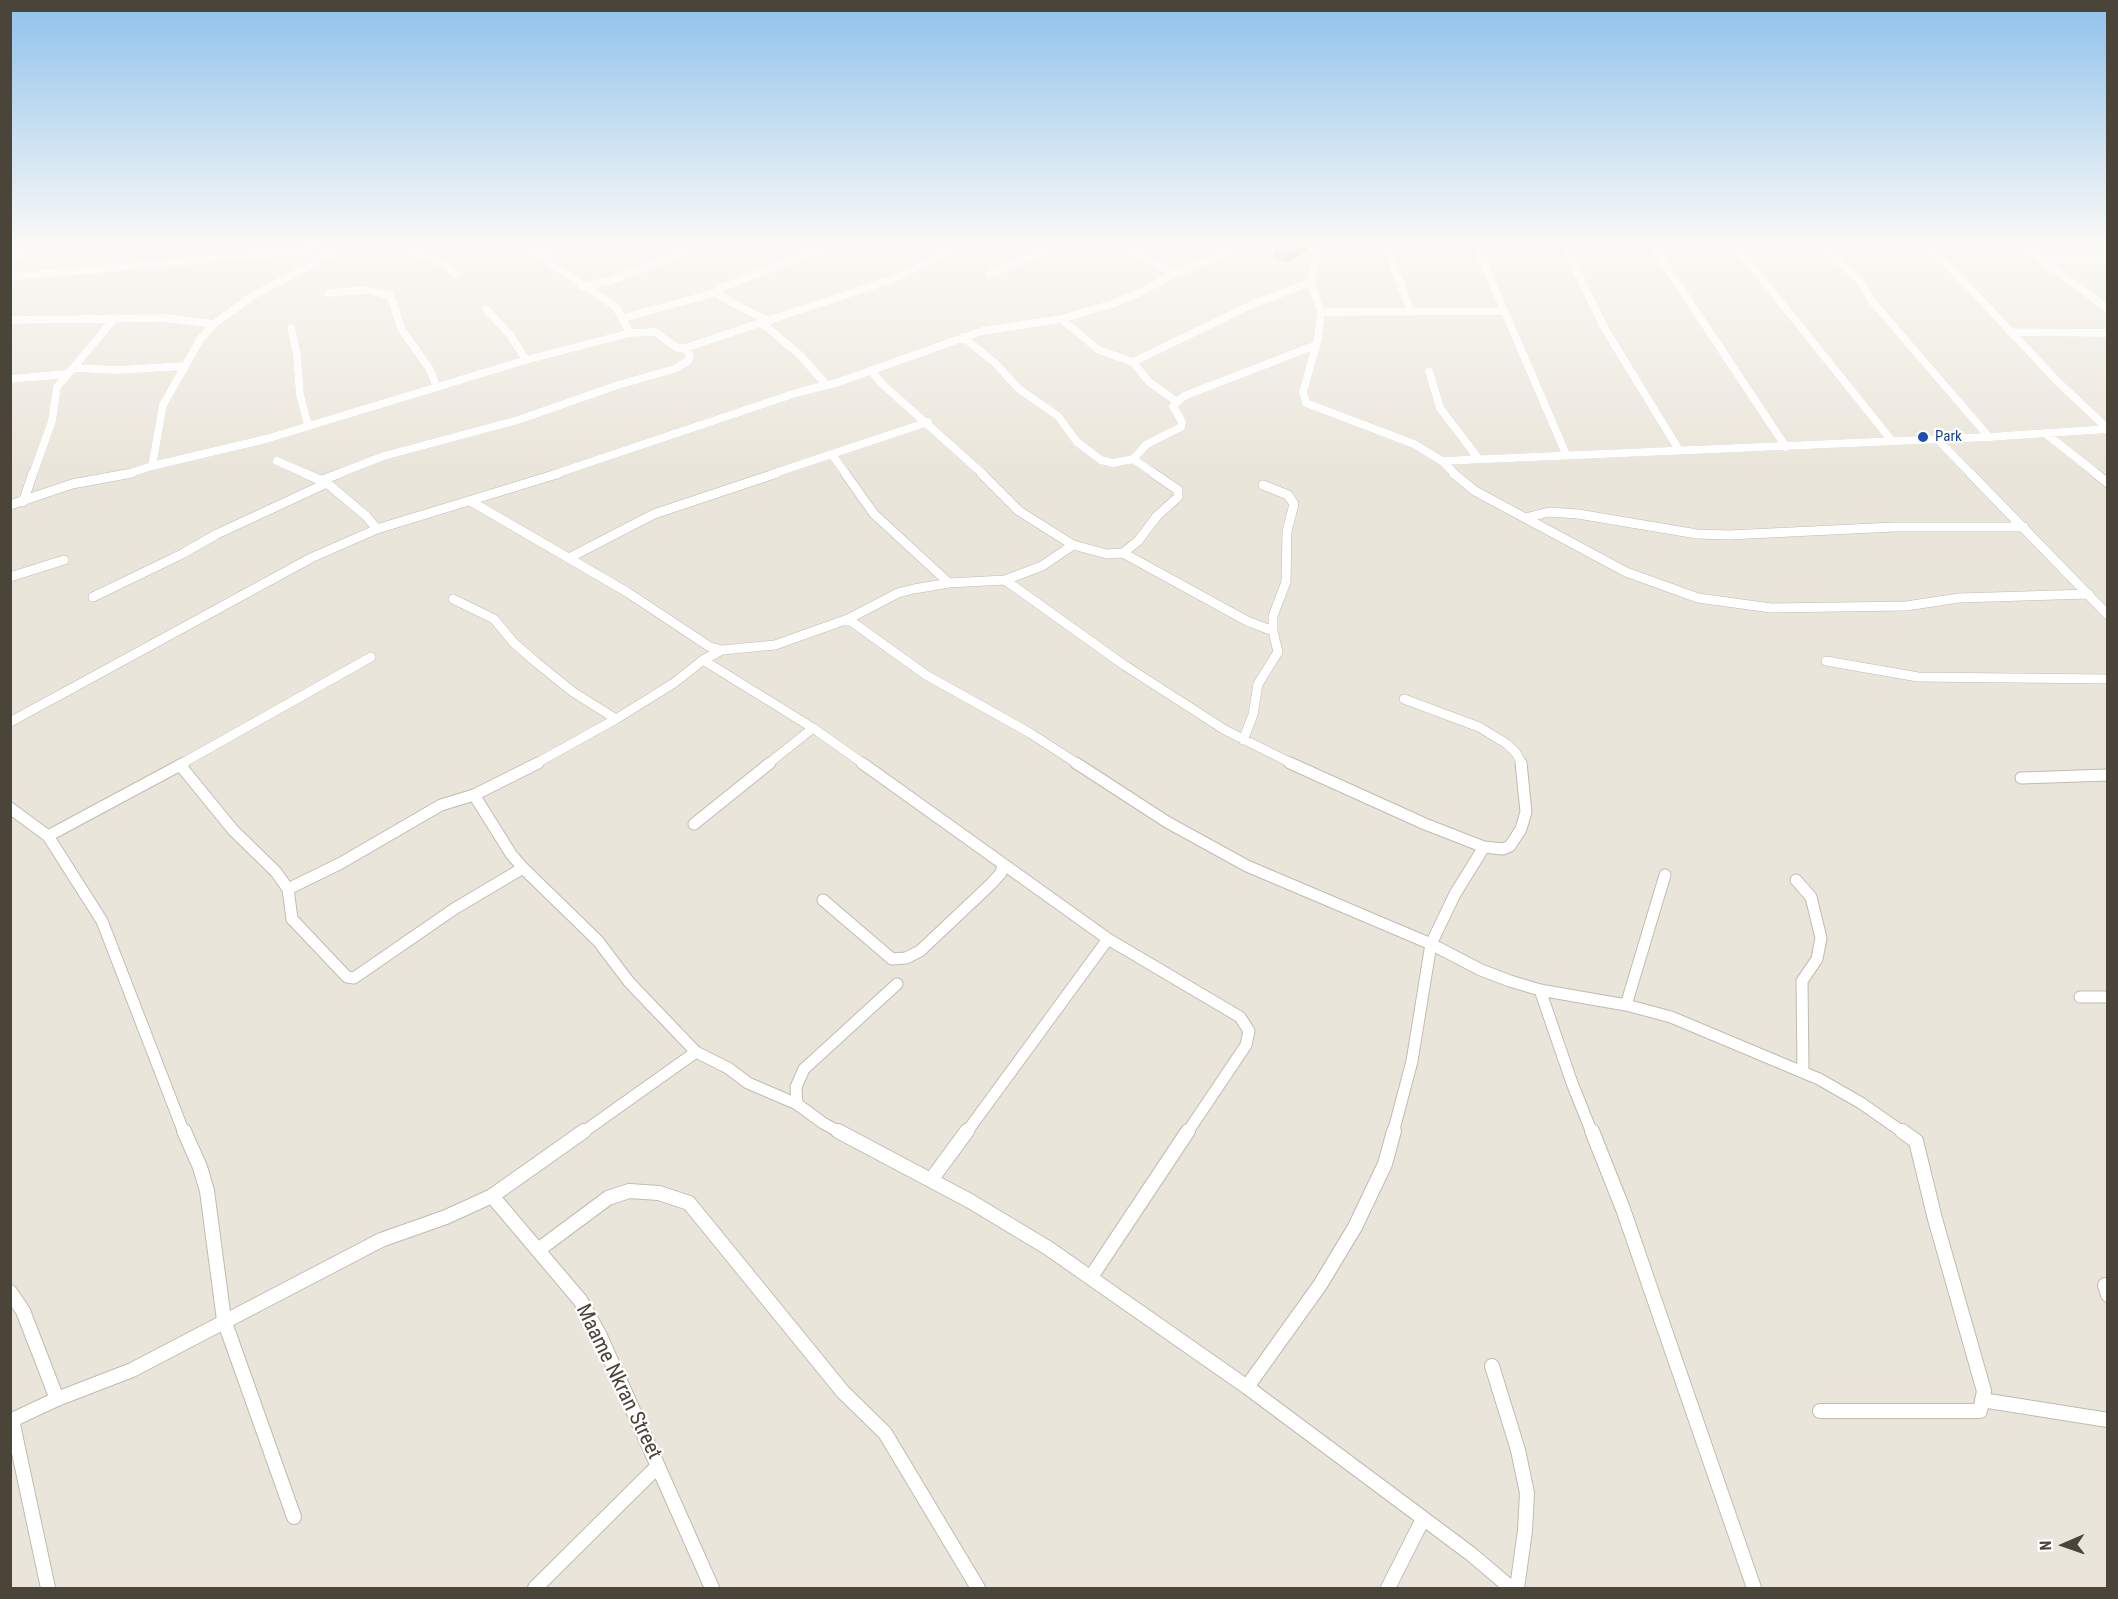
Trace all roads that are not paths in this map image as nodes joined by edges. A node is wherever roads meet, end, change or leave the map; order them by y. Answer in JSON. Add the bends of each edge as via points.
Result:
{"nodes":[{"id":1,"x":10,"y":320,"type":"edge"},
{"id":2,"x":30,"y":320,"type":"edge"},
{"id":3,"x":114,"y":320,"type":"edge"},
{"id":4,"x":178,"y":320,"type":"edge"},
{"id":5,"x":220,"y":320,"type":"edge"},
{"id":6,"x":398,"y":320,"type":"edge"},
{"id":7,"x":496,"y":320,"type":"edge"},
{"id":8,"x":624,"y":320,"type":"edge"},
{"id":9,"x":762,"y":320,"type":"edge"},
{"id":10,"x":773,"y":320,"type":"edge"},
{"id":11,"x":1061,"y":320,"type":"joint"},
{"id":12,"x":1221,"y":320,"type":"edge"},
{"id":13,"x":1320,"y":320,"type":"edge"},
{"id":14,"x":1507,"y":320,"type":"edge"},
{"id":15,"x":1600,"y":320,"type":"edge"},
{"id":16,"x":1702,"y":320,"type":"edge"},
{"id":17,"x":1795,"y":320,"type":"edge"},
{"id":18,"x":1888,"y":320,"type":"edge"},
{"id":19,"x":1999,"y":320,"type":"edge"},
{"id":20,"x":766,"y":322,"type":"junction"},
{"id":21,"x":214,"y":324,"type":"junction"},
{"id":22,"x":291,"y":328,"type":"dead end"},
{"id":23,"x":2010,"y":332,"type":"junction"},
{"id":24,"x":630,"y":333,"type":"junction"},
{"id":25,"x":2108,"y":333,"type":"edge"},
{"id":26,"x":963,"y":337,"type":"junction"},
{"id":27,"x":1316,"y":345,"type":"junction"},
{"id":28,"x":685,"y":348,"type":"junction"},
{"id":29,"x":526,"y":360,"type":"junction"},
{"id":30,"x":1133,"y":362,"type":"junction"},
{"id":31,"x":185,"y":366,"type":"junction"},
{"id":32,"x":74,"y":368,"type":"junction"},
{"id":33,"x":871,"y":370,"type":"junction"},
{"id":34,"x":1429,"y":372,"type":"dead end"},
{"id":35,"x":66,"y":374,"type":"junction"},
{"id":36,"x":10,"y":379,"type":"edge"},
{"id":37,"x":823,"y":385,"type":"junction"},
{"id":38,"x":437,"y":387,"type":"junction"},
{"id":39,"x":1176,"y":401,"type":"junction"},
{"id":40,"x":928,"y":422,"type":"junction"},
{"id":41,"x":308,"y":425,"type":"junction"},
{"id":42,"x":2045,"y":433,"type":"junction"},
{"id":43,"x":1989,"y":438,"type":"junction"},
{"id":44,"x":1937,"y":439,"type":"junction"},
{"id":45,"x":1892,"y":441,"type":"junction"},
{"id":46,"x":1786,"y":447,"type":"junction"},
{"id":47,"x":1679,"y":450,"type":"junction"},
{"id":48,"x":1566,"y":454,"type":"junction"},
{"id":49,"x":833,"y":456,"type":"junction"},
{"id":50,"x":1478,"y":458,"type":"junction"},
{"id":51,"x":1133,"y":459,"type":"junction"},
{"id":52,"x":277,"y":461,"type":"dead end"},
{"id":53,"x":1442,"y":461,"type":"junction"},
{"id":54,"x":152,"y":466,"type":"junction"},
{"id":55,"x":324,"y":481,"type":"junction"},
{"id":56,"x":2108,"y":483,"type":"edge"},
{"id":57,"x":1263,"y":485,"type":"dead end"},
{"id":58,"x":23,"y":502,"type":"junction"},
{"id":59,"x":472,"y":502,"type":"junction"},
{"id":60,"x":10,"y":505,"type":"edge"},
{"id":61,"x":1525,"y":518,"type":"junction"},
{"id":62,"x":2024,"y":527,"type":"junction"},
{"id":63,"x":377,"y":529,"type":"junction"},
{"id":64,"x":1073,"y":545,"type":"junction"},
{"id":65,"x":1124,"y":553,"type":"junction"},
{"id":66,"x":570,"y":558,"type":"junction"},
{"id":67,"x":64,"y":560,"type":"dead end"},
{"id":68,"x":10,"y":576,"type":"edge"},
{"id":69,"x":1005,"y":580,"type":"junction"},
{"id":70,"x":949,"y":583,"type":"junction"},
{"id":71,"x":2089,"y":594,"type":"junction"},
{"id":72,"x":93,"y":597,"type":"dead end"},
{"id":73,"x":453,"y":599,"type":"dead end"},
{"id":74,"x":2108,"y":615,"type":"edge"},
{"id":75,"x":848,"y":620,"type":"junction"},
{"id":76,"x":1273,"y":631,"type":"junction"},
{"id":77,"x":722,"y":650,"type":"junction"},
{"id":78,"x":371,"y":657,"type":"dead end"},
{"id":79,"x":704,"y":660,"type":"junction"},
{"id":80,"x":1826,"y":661,"type":"dead end"},
{"id":81,"x":2108,"y":679,"type":"edge"},
{"id":82,"x":1404,"y":699,"type":"dead end"},
{"id":83,"x":616,"y":719,"type":"junction"},
{"id":84,"x":10,"y":722,"type":"edge"},
{"id":85,"x":813,"y":728,"type":"junction"},
{"id":86,"x":1244,"y":740,"type":"junction"},
{"id":87,"x":180,"y":765,"type":"junction"},
{"id":88,"x":2108,"y":775,"type":"edge"},
{"id":89,"x":2021,"y":778,"type":"dead end"},
{"id":90,"x":474,"y":795,"type":"junction"},
{"id":91,"x":10,"y":808,"type":"edge"},
{"id":92,"x":694,"y":824,"type":"dead end"},
{"id":93,"x":48,"y":836,"type":"junction"},
{"id":94,"x":1484,"y":847,"type":"junction"},
{"id":95,"x":1002,"y":864,"type":"junction"},
{"id":96,"x":523,"y":868,"type":"junction"},
{"id":97,"x":1665,"y":875,"type":"dead end"},
{"id":98,"x":1796,"y":880,"type":"dead end"},
{"id":99,"x":288,"y":889,"type":"junction"},
{"id":100,"x":823,"y":900,"type":"dead end"},
{"id":101,"x":1108,"y":939,"type":"junction"},
{"id":102,"x":1431,"y":944,"type":"junction"},
{"id":103,"x":897,"y":984,"type":"dead end"},
{"id":104,"x":1540,"y":990,"type":"junction"},
{"id":105,"x":2080,"y":997,"type":"dead end"},
{"id":106,"x":2108,"y":998,"type":"edge"},
{"id":107,"x":1626,"y":1005,"type":"junction"},
{"id":108,"x":696,"y":1052,"type":"junction"},
{"id":109,"x":1803,"y":1072,"type":"junction"},
{"id":110,"x":797,"y":1104,"type":"junction"},
{"id":111,"x":931,"y":1180,"type":"junction"},
{"id":112,"x":492,"y":1196,"type":"junction"},
{"id":113,"x":538,"y":1250,"type":"junction"},
{"id":114,"x":1092,"y":1277,"type":"junction"},
{"id":115,"x":2108,"y":1285,"type":"edge"},
{"id":116,"x":10,"y":1292,"type":"edge"},
{"id":117,"x":2108,"y":1294,"type":"edge"},
{"id":118,"x":224,"y":1320,"type":"junction"},
{"id":119,"x":1492,"y":1366,"type":"dead end"},
{"id":120,"x":1247,"y":1387,"type":"junction"},
{"id":121,"x":57,"y":1399,"type":"junction"},
{"id":122,"x":1982,"y":1400,"type":"junction"},
{"id":123,"x":1820,"y":1411,"type":"dead end"},
{"id":124,"x":2108,"y":1420,"type":"edge"},
{"id":125,"x":11,"y":1421,"type":"edge"},
{"id":126,"x":658,"y":1466,"type":"junction"},
{"id":127,"x":294,"y":1517,"type":"dead end"},
{"id":128,"x":1423,"y":1519,"type":"junction"},
{"id":129,"x":48,"y":1588,"type":"edge"},
{"id":130,"x":536,"y":1588,"type":"edge"},
{"id":131,"x":712,"y":1588,"type":"edge"},
{"id":132,"x":978,"y":1588,"type":"edge"},
{"id":133,"x":1388,"y":1588,"type":"edge"},
{"id":134,"x":1511,"y":1588,"type":"edge"},
{"id":135,"x":1517,"y":1588,"type":"edge"},
{"id":136,"x":1754,"y":1588,"type":"edge"}],
"edges":[{"from":1,"to":2,"type":"street"},
{"from":3,"to":32,"type":"street"},
{"from":4,"to":21,"type":"street"},
{"from":5,"to":21,"type":"street"},
{"from":6,"to":38,"type":"street"},
{"from":7,"to":29,"type":"street"},
{"from":8,"to":24,"type":"street"},
{"from":9,"to":20,"type":"street"},
{"from":10,"to":20,"type":"street"},
{"from":11,"to":26,"type":"street"},
{"from":11,"to":30,"type":"street","via":[[1098,350]]},
{"from":12,"to":30,"type":"street"},
{"from":13,"to":27,"type":"street"},
{"from":14,"to":48,"type":"street"},
{"from":15,"to":47,"type":"street"},
{"from":16,"to":46,"type":"street"},
{"from":17,"to":45,"type":"street"},
{"from":18,"to":43,"type":"street"},
{"from":19,"to":23,"type":"street"},
{"from":20,"to":28,"type":"street"},
{"from":20,"to":37,"type":"street","via":[[801,356]]},
{"from":21,"to":31,"type":"street","via":[[193,348]]},
{"from":22,"to":41,"type":"street"},
{"from":23,"to":25,"type":"street"},
{"from":23,"to":42,"type":"street","via":[[2108,429]]},
{"from":24,"to":28,"type":"street","via":[[655,332],[677,348]]},
{"from":24,"to":29,"type":"street"},
{"from":26,"to":33,"type":"street"},
{"from":26,"to":51,"type":"street","via":[[1019,389],[1058,416],[1077,442],[1092,454],[1113,463]]},
{"from":27,"to":39,"type":"street"},
{"from":27,"to":53,"type":"street","via":[[1303,392],[1306,403],[1391,434]]},
{"from":28,"to":55,"type":"street","via":[[690,356],[688,361],[674,369],[518,420],[384,456]]},
{"from":29,"to":38,"type":"street"},
{"from":30,"to":39,"type":"street","via":[[1149,382]]},
{"from":31,"to":32,"type":"street"},
{"from":31,"to":54,"type":"street","via":[[163,405]]},
{"from":32,"to":35,"type":"street"},
{"from":33,"to":37,"type":"street"},
{"from":33,"to":40,"type":"street"},
{"from":34,"to":50,"type":"street","via":[[1440,408]]},
{"from":35,"to":36,"type":"street"},
{"from":35,"to":58,"type":"street","via":[[57,387],[52,421]]},
{"from":37,"to":59,"type":"street"},
{"from":38,"to":41,"type":"street"},
{"from":39,"to":51,"type":"street","via":[[1173,406],[1181,427],[1147,444]]},
{"from":40,"to":49,"type":"street"},
{"from":40,"to":64,"type":"street","via":[[1019,511]]},
{"from":41,"to":54,"type":"street"},
{"from":42,"to":43,"type":"street"},
{"from":42,"to":56,"type":"street"},
{"from":43,"to":44,"type":"street"},
{"from":44,"to":45,"type":"street"},
{"from":44,"to":62,"type":"street"},
{"from":45,"to":46,"type":"street"},
{"from":46,"to":47,"type":"street"},
{"from":47,"to":48,"type":"street"},
{"from":48,"to":50,"type":"street"},
{"from":49,"to":66,"type":"street","via":[[654,514]]},
{"from":49,"to":70,"type":"street","via":[[874,514]]},
{"from":50,"to":53,"type":"street"},
{"from":51,"to":65,"type":"street","via":[[1180,492]]},
{"from":52,"to":55,"type":"street"},
{"from":53,"to":61,"type":"street","via":[[1462,483]]},
{"from":54,"to":58,"type":"street","via":[[72,484]]},
{"from":55,"to":63,"type":"street"},
{"from":55,"to":72,"type":"street"},
{"from":57,"to":76,"type":"street","via":[[1288,495],[1294,504],[1287,531],[1286,582],[1273,616]]},
{"from":58,"to":60,"type":"street"},
{"from":59,"to":63,"type":"street"},
{"from":59,"to":66,"type":"street"},
{"from":61,"to":62,"type":"street","via":[[1549,512],[1578,514],[1697,534],[1729,535],[1894,527]]},
{"from":61,"to":71,"type":"street","via":[[1643,579],[1698,597],[1747,606],[1906,606],[1959,598]]},
{"from":62,"to":71,"type":"street"},
{"from":63,"to":84,"type":"street","via":[[311,558]]},
{"from":64,"to":65,"type":"street","via":[[1099,553]]},
{"from":64,"to":69,"type":"street","via":[[1042,566]]},
{"from":65,"to":76,"type":"street","via":[[1238,617]]},
{"from":66,"to":77,"type":"street","via":[[710,647]]},
{"from":67,"to":68,"type":"street"},
{"from":69,"to":70,"type":"street"},
{"from":69,"to":86,"type":"street","via":[[1124,665]]},
{"from":70,"to":75,"type":"street","via":[[898,593]]},
{"from":71,"to":74,"type":"street"},
{"from":73,"to":83,"type":"street","via":[[494,619],[537,663]]},
{"from":75,"to":77,"type":"street","via":[[775,645]]},
{"from":75,"to":102,"type":"street","via":[[927,675],[1030,733],[1199,841],[1247,866]]},
{"from":76,"to":86,"type":"street","via":[[1278,652],[1258,684]]},
{"from":77,"to":79,"type":"street"},
{"from":78,"to":87,"type":"street"},
{"from":79,"to":83,"type":"street"},
{"from":79,"to":85,"type":"street"},
{"from":80,"to":81,"type":"street","via":[[1918,677]]},
{"from":82,"to":94,"type":"street","via":[[1479,727],[1516,753],[1522,765],[1525,791],[1526,812],[1521,829],[1510,846]]},
{"from":83,"to":90,"type":"street"},
{"from":85,"to":92,"type":"street"},
{"from":85,"to":95,"type":"street"},
{"from":86,"to":94,"type":"street","via":[[1354,794]]},
{"from":87,"to":93,"type":"street"},
{"from":87,"to":99,"type":"street"},
{"from":88,"to":89,"type":"street"},
{"from":90,"to":96,"type":"street"},
{"from":90,"to":99,"type":"street","via":[[441,806]]},
{"from":91,"to":93,"type":"street"},
{"from":93,"to":118,"type":"street","via":[[102,921],[200,1167],[207,1191]]},
{"from":94,"to":102,"type":"street"},
{"from":95,"to":100,"type":"street","via":[[1001,873],[991,884],[920,951],[906,958],[892,959]]},
{"from":95,"to":101,"type":"street"},
{"from":96,"to":99,"type":"street","via":[[440,918],[354,978],[347,976],[292,919]]},
{"from":96,"to":108,"type":"street","via":[[598,941],[629,982]]},
{"from":97,"to":107,"type":"street"},
{"from":98,"to":109,"type":"street","via":[[1811,897],[1821,938],[1817,959],[1802,981]]},
{"from":101,"to":111,"type":"street"},
{"from":101,"to":114,"type":"street","via":[[1240,1017],[1250,1031],[1246,1045]]},
{"from":102,"to":104,"type":"street","via":[[1481,970]]},
{"from":102,"to":120,"type":"street","via":[[1412,1061],[1385,1164],[1355,1227],[1320,1285]]},
{"from":103,"to":110,"type":"street","via":[[804,1069],[796,1087]]},
{"from":104,"to":107,"type":"street"},
{"from":104,"to":136,"type":"street","via":[[1572,1083],[1623,1209]]},
{"from":105,"to":106,"type":"street"},
{"from":107,"to":109,"type":"street","via":[[1671,1017]]},
{"from":108,"to":110,"type":"street","via":[[748,1083]]},
{"from":108,"to":112,"type":"street"},
{"from":109,"to":122,"type":"street","via":[[1861,1103],[1916,1141],[1984,1391]]},
{"from":110,"to":111,"type":"street","via":[[823,1123]]},
{"from":111,"to":114,"type":"street"},
{"from":112,"to":113,"type":"street","name":"Maame Nkran Street"},
{"from":112,"to":118,"type":"street","via":[[381,1239]]},
{"from":113,"to":126,"type":"street","name":"Maame Nkran Street","via":[[585,1309],[600,1336]]},
{"from":113,"to":132,"type":"street","via":[[608,1198],[629,1191],[659,1193],[689,1203],[843,1392],[885,1433]]},
{"from":114,"to":120,"type":"street"},
{"from":115,"to":117,"type":"street"},
{"from":116,"to":121,"type":"street","via":[[23,1311]]},
{"from":118,"to":121,"type":"street","via":[[111,1380]]},
{"from":118,"to":127,"type":"street"},
{"from":119,"to":135,"type":"street","via":[[1527,1492]]},
{"from":120,"to":128,"type":"street"},
{"from":121,"to":125,"type":"street"},
{"from":122,"to":123,"type":"street","via":[[1980,1411]]},
{"from":122,"to":124,"type":"street"},
{"from":125,"to":129,"type":"street"},
{"from":126,"to":130,"type":"street"},
{"from":126,"to":131,"type":"street","name":"Maame Nkran Street"},
{"from":128,"to":133,"type":"street"},
{"from":128,"to":134,"type":"street"}]}
